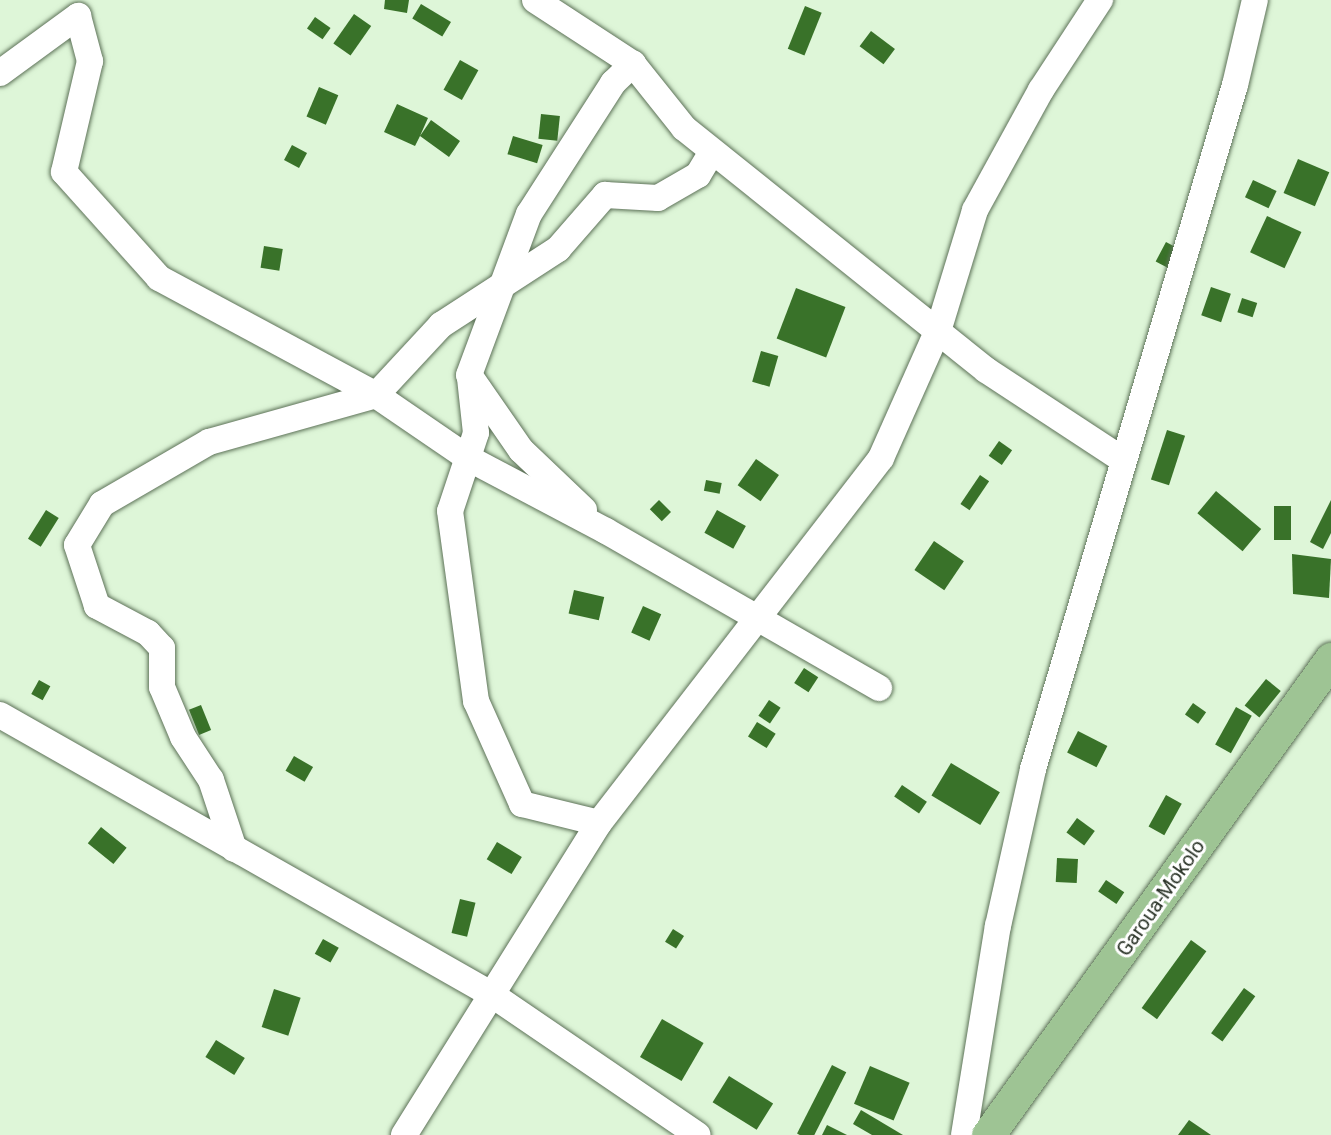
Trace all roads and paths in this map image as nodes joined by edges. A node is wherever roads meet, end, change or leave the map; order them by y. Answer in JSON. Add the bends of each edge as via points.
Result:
{"nodes":[{"id":1,"x":535,"y":0,"type":"edge"},
{"id":2,"x":1100,"y":0,"type":"edge"},
{"id":3,"x":1255,"y":0,"type":"edge"},
{"id":4,"x":633,"y":64,"type":"junction"},
{"id":5,"x":0,"y":73,"type":"edge"},
{"id":6,"x":712,"y":152,"type":"junction"},
{"id":7,"x":500,"y":287,"type":"junction"},
{"id":8,"x":939,"y":328,"type":"junction"},
{"id":9,"x":470,"y":375,"type":"junction"},
{"id":10,"x":376,"y":395,"type":"junction"},
{"id":11,"x":468,"y":458,"type":"junction"},
{"id":12,"x":1123,"y":460,"type":"junction"},
{"id":13,"x":606,"y":531,"type":"junction"},
{"id":14,"x":756,"y":619,"type":"junction"},
{"id":15,"x":1331,"y":659,"type":"edge"},
{"id":16,"x":879,"y":688,"type":"dead end"},
{"id":17,"x":0,"y":716,"type":"edge"},
{"id":18,"x":599,"y":823,"type":"junction"},
{"id":19,"x":234,"y":849,"type":"junction"},
{"id":20,"x":491,"y":994,"type":"junction"},
{"id":21,"x":404,"y":1135,"type":"edge"},
{"id":22,"x":698,"y":1135,"type":"edge"},
{"id":23,"x":964,"y":1135,"type":"edge"},
{"id":24,"x":988,"y":1135,"type":"edge"}],
"edges":[{"from":1,"to":4,"type":"street"},
{"from":2,"to":8,"type":"street","via":[[1041,90],[975,210]]},
{"from":3,"to":12,"type":"street","via":[[1235,85]]},
{"from":4,"to":6,"type":"street","via":[[684,128]]},
{"from":4,"to":7,"type":"street","via":[[613,83],[530,214]]},
{"from":5,"to":10,"type":"street","via":[[78,16],[90,61],[64,172],[159,278]]},
{"from":6,"to":7,"type":"street","via":[[698,175],[658,198],[605,195],[558,249]]},
{"from":6,"to":8,"type":"street"},
{"from":7,"to":9,"type":"street"},
{"from":7,"to":10,"type":"street","via":[[441,325]]},
{"from":8,"to":12,"type":"street","via":[[986,370]]},
{"from":8,"to":14,"type":"street","via":[[880,458]]},
{"from":9,"to":11,"type":"street","via":[[476,433]]},
{"from":9,"to":13,"type":"street","via":[[521,450]]},
{"from":10,"to":11,"type":"street"},
{"from":10,"to":19,"type":"street","via":[[209,442],[102,504],[77,545],[97,606],[148,633],[162,648],[162,687],[183,737],[211,780]]},
{"from":11,"to":13,"type":"street"},
{"from":11,"to":18,"type":"street","via":[[450,510],[476,701],[522,804]]},
{"from":12,"to":23,"type":"street","via":[[1033,769],[998,926]]},
{"from":13,"to":14,"type":"street"},
{"from":14,"to":16,"type":"street"},
{"from":14,"to":18,"type":"street"},
{"from":15,"to":24,"type":"main road","name":"Garoua-Mokolo"},
{"from":17,"to":19,"type":"street"},
{"from":18,"to":20,"type":"street"},
{"from":19,"to":20,"type":"street"},
{"from":20,"to":21,"type":"street"},
{"from":20,"to":22,"type":"street"}]}
